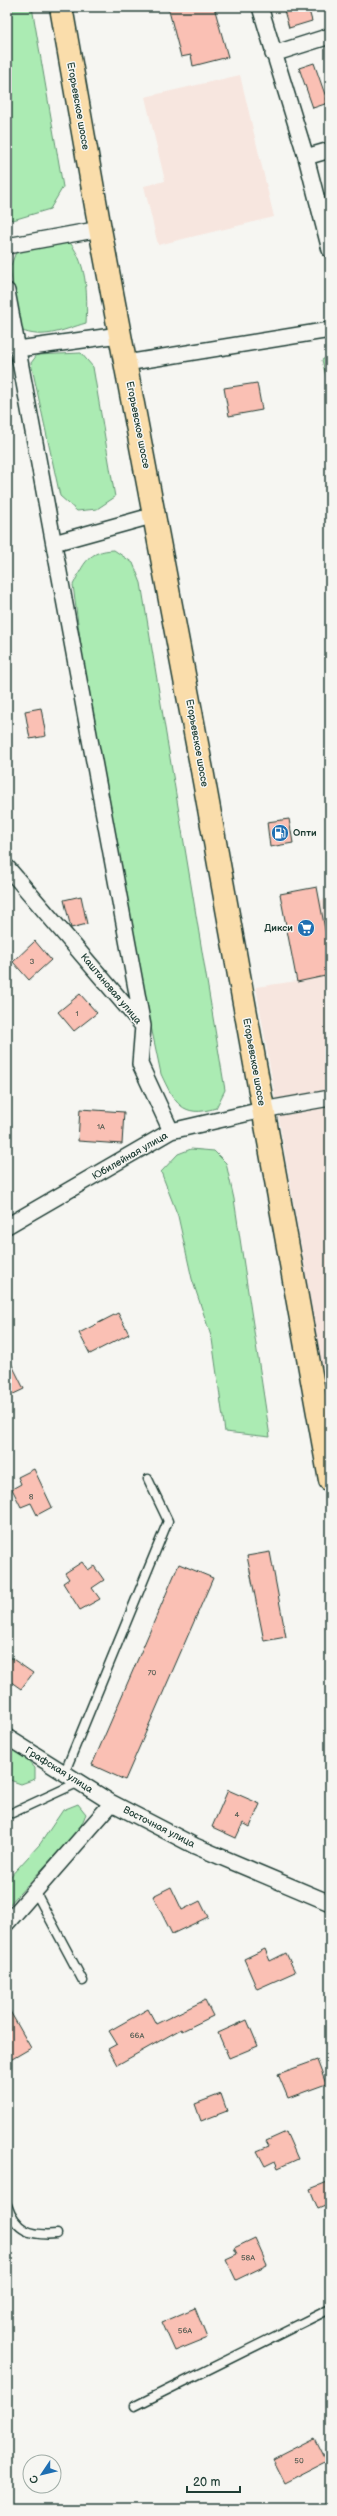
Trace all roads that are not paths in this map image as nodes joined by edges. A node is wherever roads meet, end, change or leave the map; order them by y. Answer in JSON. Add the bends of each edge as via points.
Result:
{"nodes":[{"id":1,"x":61,"y":7,"type":"edge"},
{"id":2,"x":260,"y":7,"type":"edge"},
{"id":3,"x":330,"y":36,"type":"edge"},
{"id":4,"x":273,"y":54,"type":"junction"},
{"id":5,"x":330,"y":150,"type":"edge"},
{"id":6,"x":306,"y":157,"type":"junction"},
{"id":7,"x":100,"y":229,"type":"junction"},
{"id":8,"x":7,"y":246,"type":"edge"},
{"id":9,"x":330,"y":250,"type":"edge"},
{"id":10,"x":7,"y":292,"type":"edge"},
{"id":11,"x":330,"y":330,"type":"edge"},
{"id":12,"x":119,"y":335,"type":"junction"},
{"id":13,"x":18,"y":349,"type":"junction"},
{"id":14,"x":126,"y":363,"type":"junction"},
{"id":15,"x":156,"y":515,"type":"junction"},
{"id":16,"x":54,"y":543,"type":"junction"},
{"id":17,"x":7,"y":867,"type":"edge"},
{"id":18,"x":143,"y":1026,"type":"junction"},
{"id":19,"x":330,"y":1098,"type":"edge"},
{"id":20,"x":262,"y":1110,"type":"junction"},
{"id":21,"x":171,"y":1131,"type":"junction"},
{"id":22,"x":7,"y":1226,"type":"edge"},
{"id":23,"x":148,"y":1479,"type":"dead end"},
{"id":24,"x":330,"y":1480,"type":"edge"},
{"id":25,"x":7,"y":1737,"type":"edge"},
{"id":26,"x":64,"y":1774,"type":"junction"},
{"id":27,"x":77,"y":1783,"type":"junction"},
{"id":28,"x":112,"y":1803,"type":"junction"},
{"id":29,"x":12,"y":1813,"type":"dead end"},
{"id":30,"x":35,"y":1891,"type":"junction"},
{"id":31,"x":330,"y":1903,"type":"edge"},
{"id":32,"x":7,"y":1923,"type":"edge"},
{"id":33,"x":83,"y":1981,"type":"dead end"},
{"id":34,"x":7,"y":2205,"type":"edge"},
{"id":35,"x":57,"y":2234,"type":"dead end"},
{"id":36,"x":330,"y":2309,"type":"edge"},
{"id":37,"x":134,"y":2406,"type":"dead end"}],
"edges":[{"from":1,"to":7,"type":"main road","name":"Егорьевское шоссе"},
{"from":2,"to":4,"type":"street"},
{"from":3,"to":4,"type":"street"},
{"from":4,"to":6,"type":"street"},
{"from":5,"to":6,"type":"street"},
{"from":6,"to":9,"type":"street"},
{"from":7,"to":8,"type":"street"},
{"from":7,"to":12,"type":"main road","name":"Егорьевское шоссе"},
{"from":10,"to":13,"type":"street"},
{"from":11,"to":14,"type":"street"},
{"from":12,"to":13,"type":"street"},
{"from":12,"to":14,"type":"main road","name":"Егорьевское шоссе"},
{"from":13,"to":16,"type":"street"},
{"from":14,"to":15,"type":"main road","name":"Егорьевское шоссе"},
{"from":15,"to":16,"type":"street"},
{"from":15,"to":20,"type":"main road","name":"Егорьевское шоссе"},
{"from":16,"to":18,"type":"street"},
{"from":17,"to":18,"type":"street","name":"Каштановая улица"},
{"from":18,"to":21,"type":"street","name":"Каштановая улица","via":[[140,1064]]},
{"from":19,"to":20,"type":"street","name":"Юбилейная улица"},
{"from":20,"to":21,"type":"street","name":"Юбилейная улица"},
{"from":20,"to":24,"type":"main road","name":"Егорьевское шоссе"},
{"from":21,"to":22,"type":"street","name":"Юбилейная улица"},
{"from":23,"to":26,"type":"lane","via":[[168,1521]]},
{"from":25,"to":26,"type":"street","name":"Графская улица"},
{"from":26,"to":27,"type":"street","name":"Графская улица"},
{"from":27,"to":28,"type":"street","name":"Графская улица"},
{"from":27,"to":29,"type":"lane"},
{"from":28,"to":30,"type":"street","name":"Восточная улица"},
{"from":28,"to":31,"type":"street","name":"Восточная улица","via":[[196,1846]]},
{"from":30,"to":32,"type":"street","name":"Восточная улица"},
{"from":30,"to":33,"type":"lane"},
{"from":34,"to":35,"type":"lane","via":[[22,2228],[37,2235]]},
{"from":36,"to":37,"type":"lane"}]}
